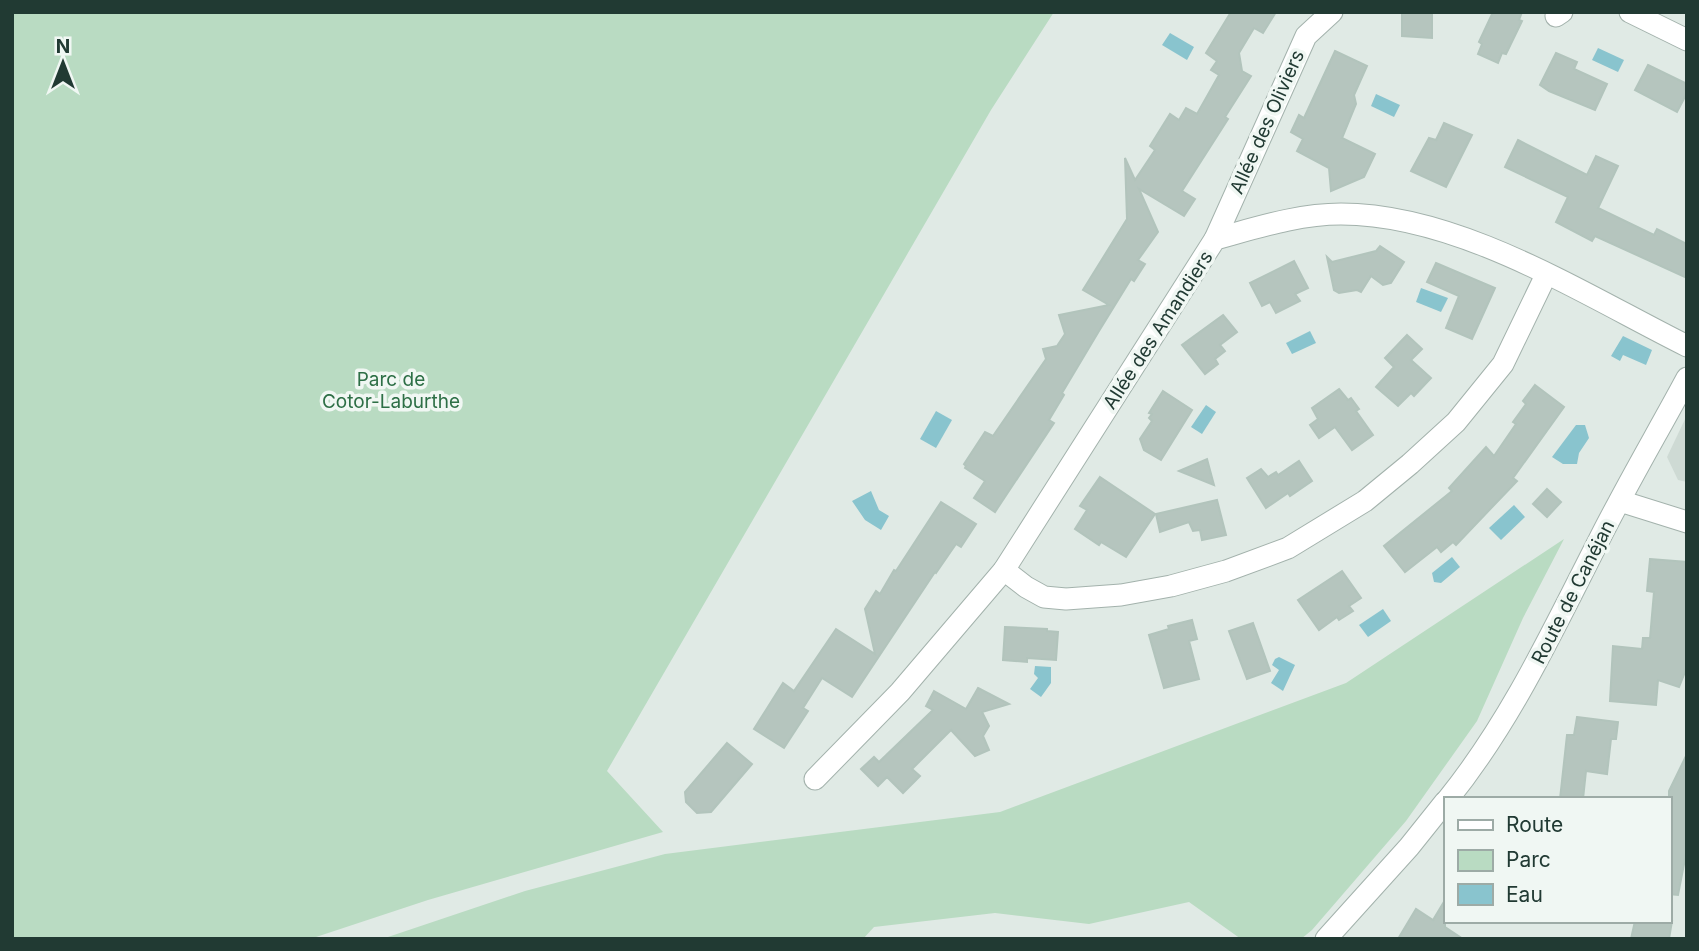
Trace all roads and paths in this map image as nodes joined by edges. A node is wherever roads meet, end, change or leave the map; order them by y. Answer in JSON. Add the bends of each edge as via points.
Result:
{"nodes":[{"id":1,"x":1332,"y":12,"type":"edge"},
{"id":2,"x":1630,"y":12,"type":"edge"},
{"id":3,"x":1687,"y":40,"type":"edge"},
{"id":4,"x":1215,"y":240,"type":"junction"},
{"id":5,"x":1546,"y":275,"type":"junction"},
{"id":6,"x":1687,"y":346,"type":"edge"},
{"id":7,"x":1687,"y":377,"type":"edge"},
{"id":8,"x":1620,"y":501,"type":"junction"},
{"id":9,"x":1687,"y":522,"type":"edge"},
{"id":10,"x":1004,"y":570,"type":"junction"},
{"id":11,"x":815,"y":779,"type":"dead end"},
{"id":12,"x":1450,"y":797,"type":"edge"},
{"id":13,"x":1444,"y":805,"type":"edge"},
{"id":14,"x":1326,"y":939,"type":"edge"}],
"edges":[{"from":1,"to":4,"type":"street","name":"Allée des Oliviers","via":[[1306,36]]},
{"from":2,"to":3,"type":"street"},
{"from":4,"to":5,"type":"street","name":"Allée des Amandiers","via":[[1316,216],[1376,217],[1440,229]]},
{"from":4,"to":10,"type":"street","name":"Allée des Amandiers"},
{"from":5,"to":6,"type":"street","name":"Allée des Amandiers"},
{"from":5,"to":10,"type":"street","via":[[1503,364],[1456,422],[1365,501],[1288,548],[1226,571],[1121,595],[1044,597]]},
{"from":7,"to":8,"type":"street","name":"Route de Canéjan"},
{"from":8,"to":9,"type":"street"},
{"from":8,"to":12,"type":"street","name":"Route de Canéjan","via":[[1539,658]]},
{"from":10,"to":11,"type":"street","name":"Allée des Amandiers","via":[[900,692]]},
{"from":13,"to":14,"type":"street","name":"Route de Canéjan"}]}
